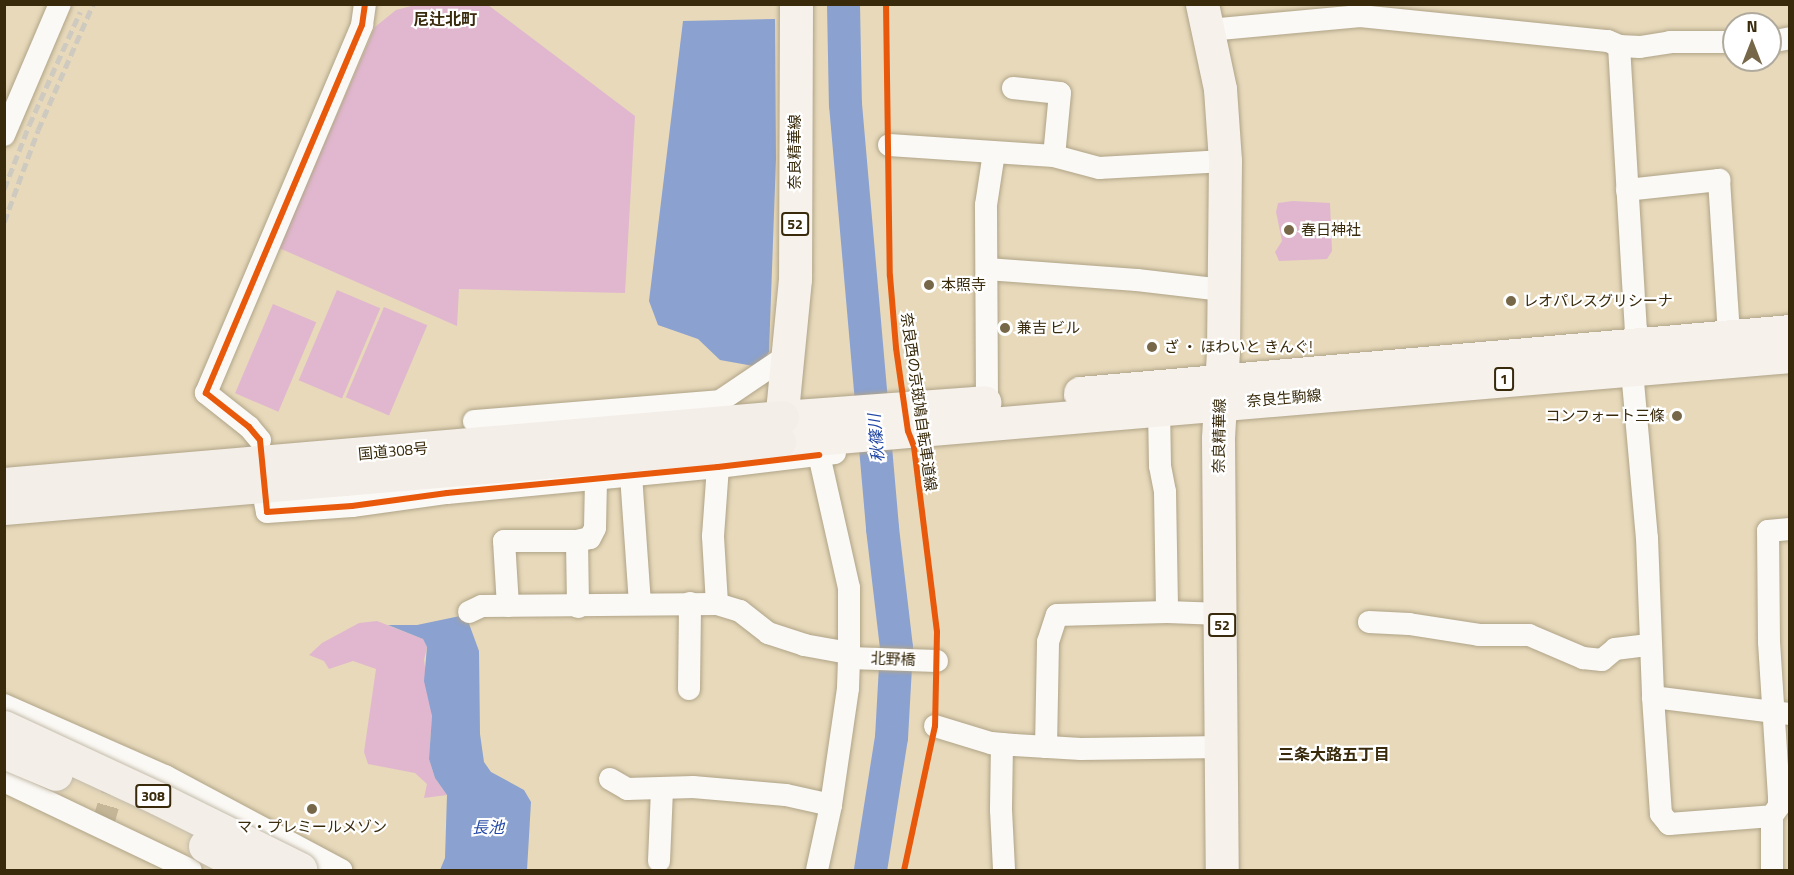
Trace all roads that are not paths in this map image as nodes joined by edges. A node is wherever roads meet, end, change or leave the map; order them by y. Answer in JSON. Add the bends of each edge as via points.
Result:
{"nodes":[{"id":1,"x":60,"y":4,"type":"edge"},
{"id":2,"x":365,"y":4,"type":"edge"},
{"id":3,"x":796,"y":4,"type":"edge"},
{"id":4,"x":1205,"y":17,"type":"edge"},
{"id":5,"x":1722,"y":42,"type":"edge"},
{"id":6,"x":1619,"y":46,"type":"junction"},
{"id":7,"x":1013,"y":88,"type":"dead end"},
{"id":8,"x":4,"y":135,"type":"edge"},
{"id":9,"x":889,"y":145,"type":"dead end"},
{"id":10,"x":994,"y":153,"type":"junction"},
{"id":11,"x":1054,"y":156,"type":"junction"},
{"id":12,"x":1225,"y":161,"type":"junction"},
{"id":13,"x":1627,"y":190,"type":"junction"},
{"id":14,"x":987,"y":269,"type":"junction"},
{"id":15,"x":1222,"y":290,"type":"junction"},
{"id":16,"x":1790,"y":330,"type":"edge"},
{"id":17,"x":1729,"y":336,"type":"junction"},
{"id":18,"x":788,"y":356,"type":"junction"},
{"id":19,"x":1635,"y":356,"type":"junction"},
{"id":20,"x":1790,"y":356,"type":"edge"},
{"id":21,"x":1220,"y":391,"type":"junction"},
{"id":22,"x":987,"y":401,"type":"junction"},
{"id":23,"x":1159,"y":408,"type":"junction"},
{"id":24,"x":474,"y":421,"type":"dead end"},
{"id":25,"x":904,"y":429,"type":"junction"},
{"id":26,"x":780,"y":430,"type":"junction"},
{"id":27,"x":820,"y":436,"type":"junction"},
{"id":28,"x":253,"y":452,"type":"junction"},
{"id":29,"x":718,"y":467,"type":"junction"},
{"id":30,"x":4,"y":472,"type":"edge"},
{"id":31,"x":631,"y":475,"type":"junction"},
{"id":32,"x":596,"y":478,"type":"junction"},
{"id":33,"x":4,"y":484,"type":"edge"},
{"id":34,"x":65,"y":484,"type":"junction"},
{"id":35,"x":266,"y":502,"type":"dead end"},
{"id":36,"x":4,"y":508,"type":"edge"},
{"id":37,"x":1790,"y":529,"type":"edge"},
{"id":38,"x":577,"y":541,"type":"junction"},
{"id":39,"x":690,"y":603,"type":"junction"},
{"id":40,"x":640,"y":604,"type":"junction"},
{"id":41,"x":717,"y":604,"type":"junction"},
{"id":42,"x":508,"y":606,"type":"junction"},
{"id":43,"x":578,"y":607,"type":"junction"},
{"id":44,"x":470,"y":612,"type":"dead end"},
{"id":45,"x":1167,"y":612,"type":"junction"},
{"id":46,"x":1222,"y":614,"type":"junction"},
{"id":47,"x":1369,"y":622,"type":"dead end"},
{"id":48,"x":1649,"y":645,"type":"junction"},
{"id":49,"x":851,"y":656,"type":"junction"},
{"id":50,"x":934,"y":661,"type":"dead end"},
{"id":51,"x":688,"y":689,"type":"dead end"},
{"id":52,"x":1653,"y":698,"type":"junction"},
{"id":53,"x":4,"y":705,"type":"edge"},
{"id":54,"x":1781,"y":713,"type":"edge"},
{"id":55,"x":934,"y":726,"type":"dead end"},
{"id":56,"x":4,"y":727,"type":"edge"},
{"id":57,"x":1002,"y":744,"type":"junction"},
{"id":58,"x":1046,"y":747,"type":"junction"},
{"id":59,"x":1222,"y":747,"type":"junction"},
{"id":60,"x":4,"y":752,"type":"edge"},
{"id":61,"x":610,"y":779,"type":"dead end"},
{"id":62,"x":4,"y":781,"type":"edge"},
{"id":63,"x":662,"y":789,"type":"junction"},
{"id":64,"x":831,"y":805,"type":"junction"},
{"id":65,"x":1772,"y":816,"type":"junction"},
{"id":66,"x":658,"y":861,"type":"dead end"},
{"id":67,"x":191,"y":870,"type":"edge"},
{"id":68,"x":251,"y":870,"type":"edge"},
{"id":69,"x":302,"y":870,"type":"edge"},
{"id":70,"x":341,"y":870,"type":"edge"},
{"id":71,"x":817,"y":870,"type":"edge"},
{"id":72,"x":1004,"y":870,"type":"edge"},
{"id":73,"x":1222,"y":870,"type":"edge"},
{"id":74,"x":1772,"y":870,"type":"edge"}],
"edges":[{"from":1,"to":8,"type":"street"},
{"from":2,"to":28,"type":"street","via":[[362,25],[207,393],[249,427]]},
{"from":3,"to":18,"type":"main road","name":"奈良精華線","number":"52","via":[[795,279]]},
{"from":4,"to":6,"type":"street","via":[[1360,16],[1608,41]]},
{"from":4,"to":12,"type":"main road","name":"奈良精華線","number":"52","via":[[1220,88]]},
{"from":5,"to":6,"type":"street"},
{"from":6,"to":13,"type":"street"},
{"from":7,"to":11,"type":"street","via":[[1060,93]]},
{"from":9,"to":10,"type":"street"},
{"from":10,"to":11,"type":"street"},
{"from":10,"to":14,"type":"street","via":[[986,205]]},
{"from":11,"to":12,"type":"street","via":[[1099,168]]},
{"from":12,"to":15,"type":"main road","name":"奈良精華線","number":"52"},
{"from":13,"to":17,"type":"street","via":[[1719,180]]},
{"from":13,"to":19,"type":"street","via":[[1632,229]]},
{"from":14,"to":15,"type":"street"},
{"from":14,"to":22,"type":"street"},
{"from":15,"to":21,"type":"main road","name":"奈良精華線","number":"52"},
{"from":16,"to":17,"type":"main road","name":"奈良生駒線","number":"1"},
{"from":17,"to":19,"type":"main road","name":"奈良生駒線","number":"1"},
{"from":18,"to":24,"type":"street","via":[[720,401]]},
{"from":18,"to":26,"type":"main road","name":"奈良精華線","number":"52"},
{"from":19,"to":20,"type":"main road","name":"奈良生駒線","number":"1"},
{"from":19,"to":21,"type":"main road","name":"奈良生駒線","number":"1"},
{"from":19,"to":48,"type":"street","via":[[1647,538]]},
{"from":21,"to":22,"type":"main road","name":"奈良生駒線","number":"1"},
{"from":21,"to":23,"type":"main road","name":"奈良生駒線","number":"1"},
{"from":21,"to":46,"type":"main road","name":"奈良精華線","number":"52"},
{"from":22,"to":25,"type":"main road","name":"奈良生駒線","number":"1"},
{"from":23,"to":25,"type":"main road","name":"奈良生駒線","number":"1"},
{"from":23,"to":45,"type":"street"},
{"from":25,"to":27,"type":"main road","name":"奈良生駒線","number":"1"},
{"from":26,"to":27,"type":"main road","name":"奈良生駒線","number":"1"},
{"from":26,"to":28,"type":"highway","name":"国道308号"},
{"from":26,"to":34,"type":"highway","name":"国道308号"},
{"from":27,"to":29,"type":"street"},
{"from":27,"to":49,"type":"street","via":[[849,588]]},
{"from":28,"to":34,"type":"highway","name":"国道308号"},
{"from":29,"to":31,"type":"street"},
{"from":29,"to":41,"type":"street","via":[[713,536]]},
{"from":30,"to":34,"type":"highway"},
{"from":31,"to":32,"type":"street"},
{"from":31,"to":40,"type":"street"},
{"from":32,"to":35,"type":"street","via":[[477,487],[352,506],[267,512]]},
{"from":32,"to":38,"type":"street","via":[[595,528],[590,537]]},
{"from":33,"to":34,"type":"highway","name":"国道308号"},
{"from":34,"to":36,"type":"highway","name":"国道308号"},
{"from":37,"to":54,"type":"street","via":[[1768,531]]},
{"from":38,"to":42,"type":"street","via":[[504,542]]},
{"from":38,"to":43,"type":"street"},
{"from":39,"to":40,"type":"street","name":"北野橋"},
{"from":39,"to":41,"type":"street","name":"北野橋"},
{"from":39,"to":51,"type":"street"},
{"from":40,"to":43,"type":"street","name":"北野橋"},
{"from":41,"to":49,"type":"street","name":"北野橋","via":[[740,611],[768,633]]},
{"from":42,"to":43,"type":"street","name":"北野橋"},
{"from":42,"to":44,"type":"street","name":"北野橋","via":[[482,606]]},
{"from":45,"to":46,"type":"street"},
{"from":45,"to":58,"type":"street","via":[[1057,615],[1048,642]]},
{"from":46,"to":59,"type":"main road","name":"奈良精華線","number":"52"},
{"from":47,"to":48,"type":"street","via":[[1479,635],[1530,635],[1583,658],[1602,660],[1615,649]]},
{"from":48,"to":52,"type":"street"},
{"from":49,"to":50,"type":"street","name":"北野橋"},
{"from":49,"to":64,"type":"street"},
{"from":52,"to":54,"type":"street"},
{"from":52,"to":65,"type":"street","via":[[1661,814],[1669,824]]},
{"from":53,"to":70,"type":"street","via":[[165,776]]},
{"from":54,"to":65,"type":"street","via":[[1779,806]]},
{"from":55,"to":57,"type":"street"},
{"from":56,"to":69,"type":"highway","number":"308","bridge":true},
{"from":57,"to":58,"type":"street"},
{"from":57,"to":72,"type":"street"},
{"from":58,"to":59,"type":"street"},
{"from":59,"to":73,"type":"main road","name":"奈良精華線","number":"52"},
{"from":60,"to":68,"type":"highway","number":"308","bridge":true},
{"from":61,"to":63,"type":"street","via":[[627,789]]},
{"from":62,"to":67,"type":"street"},
{"from":63,"to":64,"type":"street","via":[[693,787],[786,795]]},
{"from":63,"to":66,"type":"street"},
{"from":64,"to":71,"type":"street"},
{"from":65,"to":74,"type":"street"}]}
